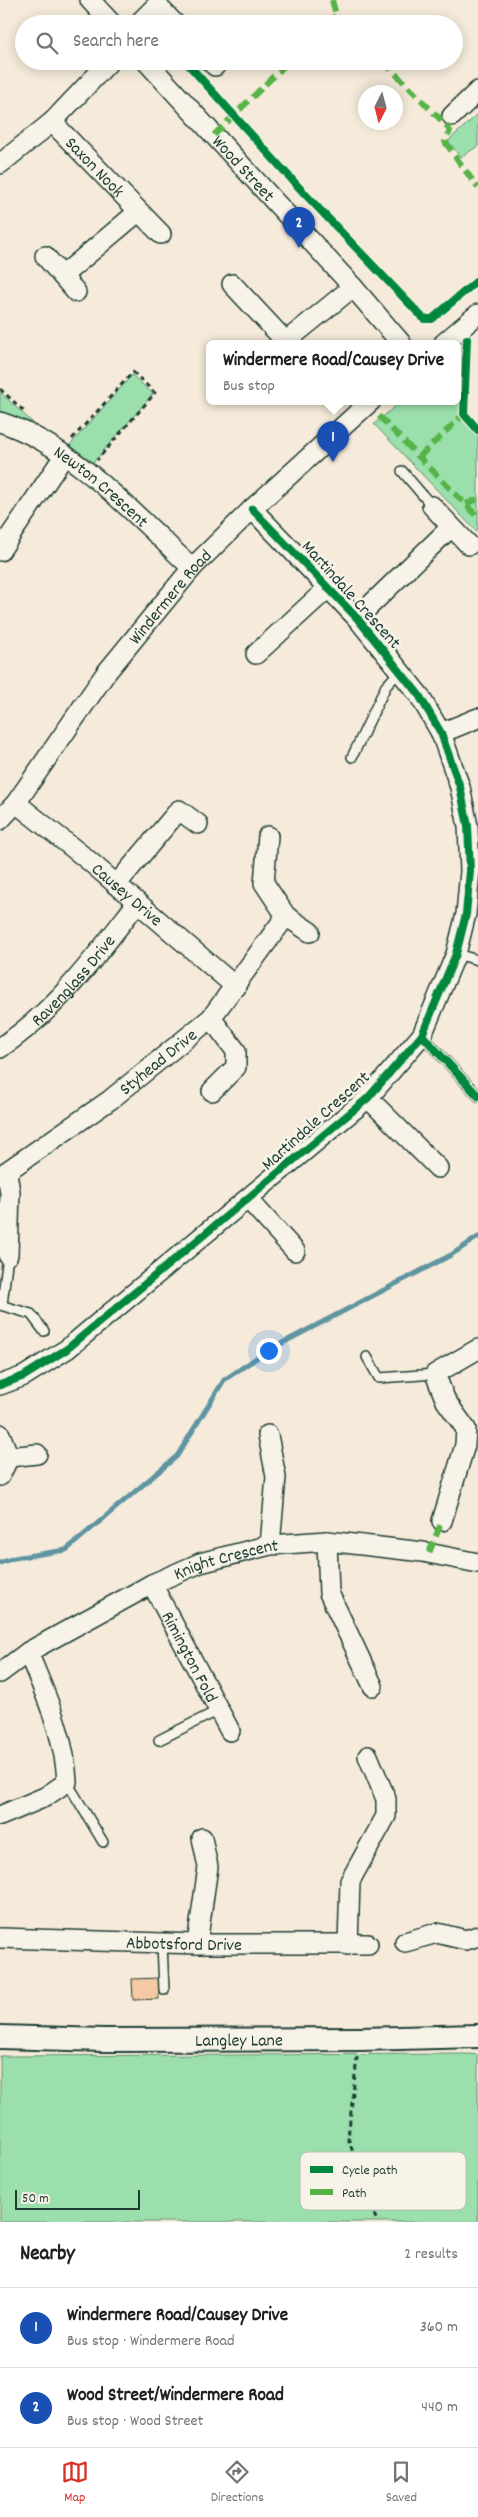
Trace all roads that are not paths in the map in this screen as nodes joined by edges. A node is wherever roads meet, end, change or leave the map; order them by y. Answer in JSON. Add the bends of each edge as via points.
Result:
{"nodes":[{"id":1,"x":90,"y":0,"type":"edge"},
{"id":2,"x":160,"y":3,"type":"edge"},
{"id":3,"x":104,"y":15,"type":"edge"},
{"id":4,"x":147,"y":15,"type":"edge"},
{"id":5,"x":168,"y":15,"type":"edge"},
{"id":6,"x":101,"y":70,"type":"edge"},
{"id":7,"x":154,"y":70,"type":"edge"},
{"id":8,"x":478,"y":91,"type":"edge"},
{"id":9,"x":452,"y":116,"type":"dead end"},
{"id":10,"x":52,"y":122,"type":"junction"},
{"id":11,"x":0,"y":164,"type":"edge"},
{"id":12,"x":138,"y":212,"type":"junction"},
{"id":13,"x":161,"y":234,"type":"dead end"},
{"id":14,"x":45,"y":256,"type":"dead end"},
{"id":15,"x":62,"y":276,"type":"junction"},
{"id":16,"x":232,"y":284,"type":"dead end"},
{"id":17,"x":353,"y":287,"type":"junction"},
{"id":18,"x":76,"y":292,"type":"dead end"},
{"id":19,"x":478,"y":314,"type":"edge"},
{"id":20,"x":282,"y":340,"type":"edge"},
{"id":21,"x":289,"y":340,"type":"edge"},
{"id":22,"x":398,"y":340,"type":"edge"},
{"id":23,"x":448,"y":340,"type":"edge"},
{"id":24,"x":366,"y":405,"type":"edge"},
{"id":25,"x":0,"y":422,"type":"edge"},
{"id":26,"x":62,"y":454,"type":"junction"},
{"id":27,"x":402,"y":471,"type":"dead end"},
{"id":28,"x":432,"y":506,"type":"joint"},
{"id":29,"x":252,"y":509,"type":"junction"},
{"id":30,"x":451,"y":527,"type":"junction"},
{"id":31,"x":473,"y":549,"type":"edge"},
{"id":32,"x":0,"y":551,"type":"edge"},
{"id":33,"x":192,"y":568,"type":"junction"},
{"id":34,"x":328,"y":588,"type":"junction"},
{"id":35,"x":357,"y":618,"type":"junction"},
{"id":36,"x":256,"y":654,"type":"dead end"},
{"id":37,"x":401,"y":670,"type":"junction"},
{"id":38,"x":478,"y":718,"type":"edge"},
{"id":39,"x":441,"y":733,"type":"junction"},
{"id":40,"x":352,"y":757,"type":"dead end"},
{"id":41,"x":16,"y":803,"type":"junction"},
{"id":42,"x":0,"y":820,"type":"edge"},
{"id":43,"x":198,"y":824,"type":"dead end"},
{"id":44,"x":473,"y":826,"type":"edge"},
{"id":45,"x":268,"y":836,"type":"dead end"},
{"id":46,"x":116,"y":884,"type":"junction"},
{"id":47,"x":137,"y":903,"type":"junction"},
{"id":48,"x":286,"y":916,"type":"junction"},
{"id":49,"x":310,"y":932,"type":"dead end"},
{"id":50,"x":456,"y":954,"type":"junction"},
{"id":51,"x":478,"y":960,"type":"edge"},
{"id":52,"x":236,"y":987,"type":"junction"},
{"id":53,"x":211,"y":1018,"type":"junction"},
{"id":54,"x":422,"y":1035,"type":"junction"},
{"id":55,"x":0,"y":1048,"type":"edge"},
{"id":56,"x":212,"y":1091,"type":"dead end"},
{"id":57,"x":478,"y":1096,"type":"edge"},
{"id":58,"x":368,"y":1098,"type":"junction"},
{"id":59,"x":438,"y":1168,"type":"dead end"},
{"id":60,"x":4,"y":1175,"type":"edge"},
{"id":61,"x":249,"y":1200,"type":"junction"},
{"id":62,"x":295,"y":1251,"type":"dead end"},
{"id":63,"x":8,"y":1255,"type":"joint"},
{"id":64,"x":1,"y":1305,"type":"edge"},
{"id":65,"x":44,"y":1331,"type":"dead end"},
{"id":66,"x":478,"y":1349,"type":"edge"},
{"id":67,"x":367,"y":1357,"type":"dead end"},
{"id":68,"x":434,"y":1374,"type":"junction"},
{"id":69,"x":0,"y":1385,"type":"edge"},
{"id":70,"x":0,"y":1434,"type":"edge"},
{"id":71,"x":268,"y":1435,"type":"dead end"},
{"id":72,"x":37,"y":1454,"type":"dead end"},
{"id":73,"x":9,"y":1458,"type":"junction"},
{"id":74,"x":0,"y":1476,"type":"edge"},
{"id":75,"x":442,"y":1521,"type":"dead end"},
{"id":76,"x":328,"y":1542,"type":"junction"},
{"id":77,"x":270,"y":1545,"type":"junction"},
{"id":78,"x":478,"y":1562,"type":"edge"},
{"id":79,"x":152,"y":1584,"type":"junction"},
{"id":80,"x":28,"y":1652,"type":"junction"},
{"id":81,"x":0,"y":1673,"type":"edge"},
{"id":82,"x":373,"y":1686,"type":"dead end"},
{"id":83,"x":219,"y":1710,"type":"junction"},
{"id":84,"x":230,"y":1731,"type":"dead end"},
{"id":85,"x":159,"y":1740,"type":"dead end"},
{"id":86,"x":368,"y":1756,"type":"dead end"},
{"id":87,"x":67,"y":1782,"type":"junction"},
{"id":88,"x":0,"y":1816,"type":"edge"},
{"id":89,"x":202,"y":1838,"type":"dead end"},
{"id":90,"x":103,"y":1842,"type":"dead end"},
{"id":91,"x":478,"y":1936,"type":"edge"},
{"id":92,"x":0,"y":1938,"type":"edge"},
{"id":93,"x":405,"y":1942,"type":"dead end"},
{"id":94,"x":162,"y":1943,"type":"junction"},
{"id":95,"x":197,"y":1944,"type":"junction"},
{"id":96,"x":368,"y":1944,"type":"dead end"},
{"id":97,"x":348,"y":1945,"type":"junction"},
{"id":98,"x":164,"y":1990,"type":"dead end"},
{"id":99,"x":478,"y":2036,"type":"edge"},
{"id":100,"x":0,"y":2037,"type":"edge"}],
"edges":[{"from":1,"to":3,"type":"street"},
{"from":2,"to":4,"type":"street"},
{"from":2,"to":5,"type":"street"},
{"from":6,"to":10,"type":"street"},
{"from":7,"to":17,"type":"street","name":"Wood Street"},
{"from":8,"to":9,"type":"street"},
{"from":10,"to":11,"type":"street"},
{"from":10,"to":12,"type":"street","name":"Saxon Nook"},
{"from":12,"to":13,"type":"street","name":"Saxon Nook"},
{"from":12,"to":15,"type":"street","name":"Saxon Nook"},
{"from":14,"to":15,"type":"street"},
{"from":15,"to":18,"type":"street"},
{"from":16,"to":20,"type":"street"},
{"from":17,"to":21,"type":"street"},
{"from":17,"to":22,"type":"street","name":"Wood Street"},
{"from":19,"to":23,"type":"street"},
{"from":24,"to":29,"type":"street","name":"Windermere Road"},
{"from":25,"to":26,"type":"street","name":"Newton Crescent","via":[[35,436]]},
{"from":26,"to":32,"type":"street"},
{"from":26,"to":33,"type":"street","name":"Newton Crescent"},
{"from":27,"to":28,"type":"lane"},
{"from":28,"to":30,"type":"street"},
{"from":29,"to":33,"type":"street","name":"Windermere Road"},
{"from":29,"to":34,"type":"street","name":"Martindale Crescent"},
{"from":30,"to":31,"type":"street"},
{"from":30,"to":35,"type":"street"},
{"from":33,"to":41,"type":"street","name":"Windermere Road","via":[[106,673]]},
{"from":34,"to":35,"type":"street","name":"Martindale Crescent"},
{"from":34,"to":36,"type":"street"},
{"from":35,"to":37,"type":"street","name":"Martindale Crescent"},
{"from":37,"to":39,"type":"street","name":"Martindale Crescent"},
{"from":37,"to":40,"type":"lane","via":[[386,686]]},
{"from":38,"to":39,"type":"street"},
{"from":39,"to":44,"type":"street","name":"Martindale Crescent"},
{"from":41,"to":42,"type":"street","name":"Windermere Road"},
{"from":41,"to":46,"type":"street","name":"Causey Drive"},
{"from":43,"to":46,"type":"street","via":[[179,810]]},
{"from":44,"to":50,"type":"street","name":"Martindale Crescent","via":[[466,914]]},
{"from":45,"to":48,"type":"street","via":[[264,882]]},
{"from":46,"to":47,"type":"street","name":"Causey Drive"},
{"from":47,"to":52,"type":"street","name":"Causey Drive"},
{"from":47,"to":55,"type":"street","name":"Ravenglass Drive","via":[[75,983],[28,1029]]},
{"from":48,"to":49,"type":"street"},
{"from":48,"to":52,"type":"street","name":"Styhead Drive"},
{"from":50,"to":51,"type":"lane"},
{"from":50,"to":54,"type":"street","name":"Martindale Crescent"},
{"from":52,"to":53,"type":"street","name":"Styhead Drive"},
{"from":53,"to":56,"type":"street","via":[[236,1051],[236,1067]]},
{"from":53,"to":60,"type":"street","name":"Styhead Drive","via":[[110,1100]]},
{"from":54,"to":57,"type":"lane"},
{"from":54,"to":58,"type":"street","name":"Martindale Crescent"},
{"from":58,"to":59,"type":"street","via":[[413,1155]]},
{"from":58,"to":61,"type":"street","name":"Martindale Crescent"},
{"from":60,"to":63,"type":"street","via":[[10,1192]]},
{"from":61,"to":62,"type":"street","via":[[267,1234]]},
{"from":61,"to":69,"type":"street","name":"Martindale Crescent","via":[[67,1349],[24,1376]]},
{"from":63,"to":64,"type":"lane"},
{"from":64,"to":65,"type":"lane","via":[[31,1314]]},
{"from":66,"to":68,"type":"street"},
{"from":67,"to":68,"type":"lane","via":[[379,1378]]},
{"from":68,"to":75,"type":"street","via":[[446,1401],[466,1429],[465,1445]]},
{"from":70,"to":73,"type":"street"},
{"from":71,"to":77,"type":"street","via":[[276,1477]]},
{"from":72,"to":73,"type":"street"},
{"from":73,"to":74,"type":"street"},
{"from":76,"to":77,"type":"street","name":"Knight Crescent"},
{"from":76,"to":78,"type":"street","name":"Knight Crescent","via":[[423,1552]]},
{"from":76,"to":82,"type":"street","via":[[329,1593]]},
{"from":77,"to":79,"type":"street","name":"Knight Crescent","via":[[200,1564]]},
{"from":79,"to":80,"type":"street","name":"Knight Crescent"},
{"from":79,"to":83,"type":"street","name":"Rimington Fold"},
{"from":80,"to":81,"type":"street","name":"Knight Crescent"},
{"from":80,"to":87,"type":"street","via":[[56,1721],[66,1759]]},
{"from":83,"to":84,"type":"street","name":"Rimington Fold"},
{"from":83,"to":85,"type":"lane"},
{"from":86,"to":97,"type":"street","via":[[386,1799],[386,1816],[350,1881]]},
{"from":87,"to":88,"type":"street","via":[[45,1796]]},
{"from":87,"to":90,"type":"lane"},
{"from":89,"to":95,"type":"street","via":[[208,1868]]},
{"from":91,"to":93,"type":"street","via":[[466,1940],[436,1933]]},
{"from":92,"to":94,"type":"street","name":"Abbotsford Drive"},
{"from":94,"to":95,"type":"street","name":"Abbotsford Drive"},
{"from":94,"to":98,"type":"lane"},
{"from":95,"to":97,"type":"street","name":"Abbotsford Drive"},
{"from":96,"to":97,"type":"street","name":"Abbotsford Drive"},
{"from":99,"to":100,"type":"street","name":"Langley Lane","via":[[360,2040]]}]}
